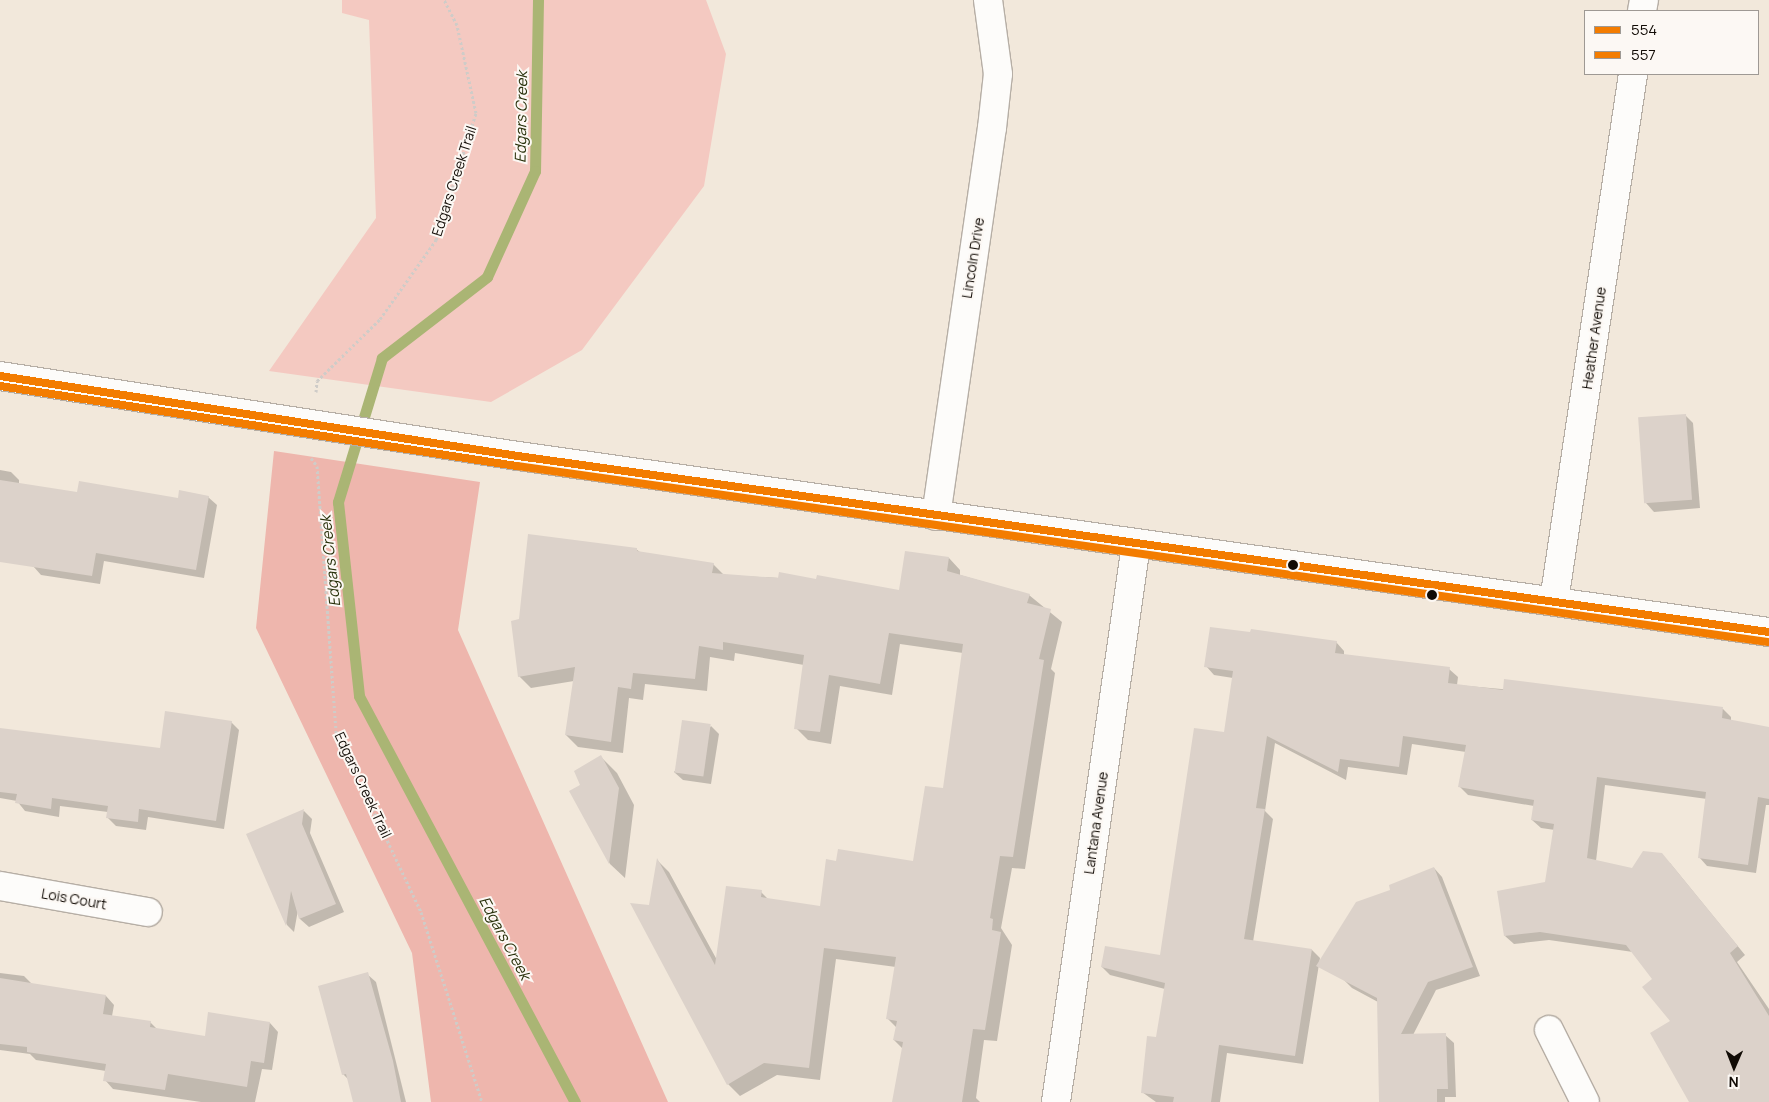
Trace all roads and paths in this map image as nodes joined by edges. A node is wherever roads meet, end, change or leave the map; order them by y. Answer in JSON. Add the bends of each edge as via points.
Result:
{"nodes":[{"id":1,"x":444,"y":0,"type":"edge"},
{"id":2,"x":988,"y":0,"type":"edge"},
{"id":3,"x":1633,"y":75,"type":"edge"},
{"id":4,"x":0,"y":376,"type":"edge"},
{"id":5,"x":313,"y":427,"type":"junction"},
{"id":6,"x":936,"y":516,"type":"junction"},
{"id":7,"x":1136,"y":545,"type":"junction"},
{"id":8,"x":1554,"y":601,"type":"junction"},
{"id":9,"x":1769,"y":632,"type":"edge"},
{"id":10,"x":0,"y":886,"type":"edge"},
{"id":11,"x":148,"y":912,"type":"dead end"},
{"id":12,"x":1549,"y":1030,"type":"dead end"},
{"id":13,"x":482,"y":1102,"type":"edge"},
{"id":14,"x":1056,"y":1102,"type":"edge"},
{"id":15,"x":1585,"y":1102,"type":"edge"}],
"edges":[{"from":1,"to":5,"type":"path","name":"Edgars Creek Trail","via":[[456,25],[476,113],[436,240],[380,318],[317,381]]},
{"from":2,"to":6,"type":"street","name":"Lincoln Drive","via":[[998,74]]},
{"from":3,"to":8,"type":"street","name":"Heather Avenue"},
{"from":4,"to":5,"type":"street"},
{"from":5,"to":6,"type":"street"},
{"from":5,"to":13,"type":"path","name":"Edgars Creek Trail","via":[[311,457],[317,466],[336,732],[421,912]]},
{"from":6,"to":7,"type":"street"},
{"from":7,"to":8,"type":"street"},
{"from":7,"to":14,"type":"street","name":"Lantana Avenue"},
{"from":8,"to":9,"type":"street"},
{"from":10,"to":11,"type":"street","name":"Lois Court"},
{"from":12,"to":15,"type":"street"}]}
